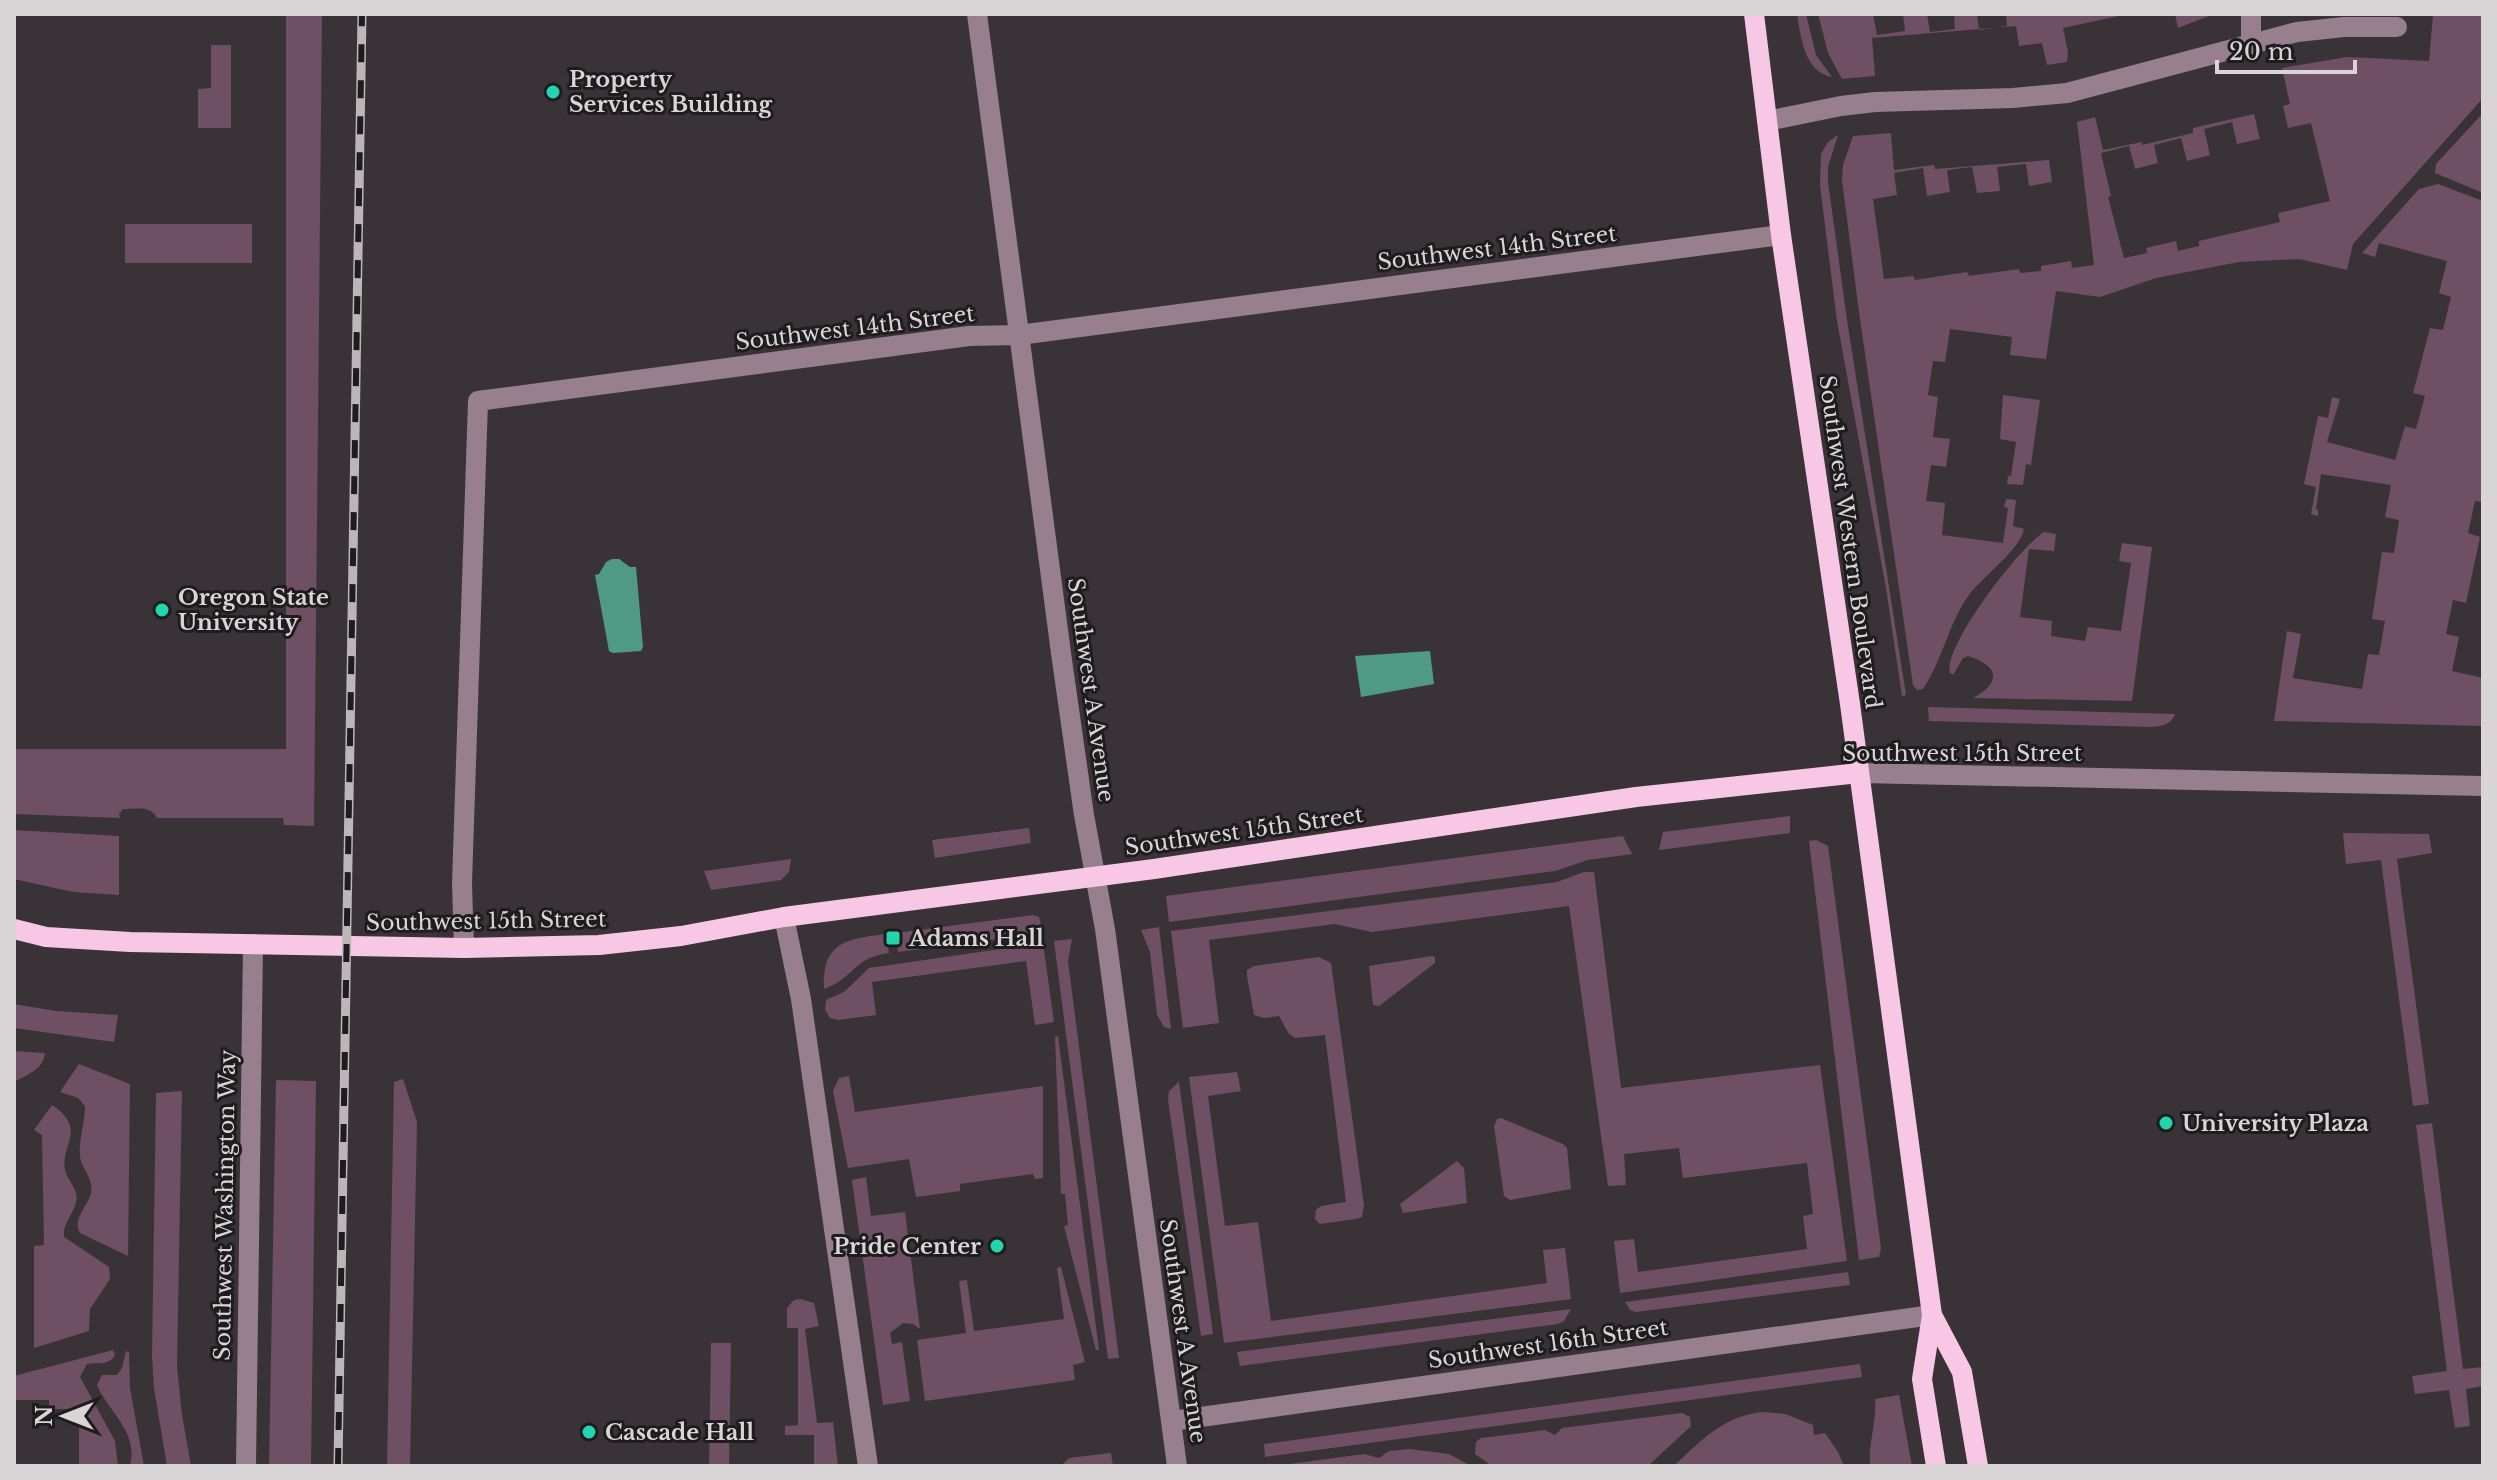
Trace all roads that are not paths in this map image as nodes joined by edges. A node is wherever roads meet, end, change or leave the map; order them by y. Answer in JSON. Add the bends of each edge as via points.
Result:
{"nodes":[{"id":1,"x":977,"y":14,"type":"edge"},
{"id":2,"x":1754,"y":14,"type":"edge"},
{"id":3,"x":2251,"y":14,"type":"edge"},
{"id":4,"x":2397,"y":27,"type":"dead end"},
{"id":5,"x":2251,"y":43,"type":"junction"},
{"id":6,"x":1767,"y":121,"type":"junction"},
{"id":7,"x":1781,"y":235,"type":"junction"},
{"id":8,"x":1019,"y":335,"type":"junction"},
{"id":9,"x":1859,"y":773,"type":"junction"},
{"id":10,"x":2483,"y":786,"type":"edge"},
{"id":11,"x":1096,"y":876,"type":"junction"},
{"id":12,"x":784,"y":917,"type":"junction"},
{"id":13,"x":14,"y":929,"type":"edge"},
{"id":14,"x":253,"y":944,"type":"junction"},
{"id":15,"x":464,"y":948,"type":"junction"},
{"id":16,"x":1932,"y":1315,"type":"junction"},
{"id":17,"x":1172,"y":1421,"type":"junction"},
{"id":18,"x":246,"y":1466,"type":"edge"},
{"id":19,"x":868,"y":1466,"type":"edge"},
{"id":20,"x":1177,"y":1466,"type":"edge"},
{"id":21,"x":1936,"y":1466,"type":"edge"},
{"id":22,"x":1978,"y":1466,"type":"edge"}],
"edges":[{"from":1,"to":8,"type":"street","name":"Southwest A Avenue"},
{"from":2,"to":6,"type":"main road","name":"Southwest Western Boulevard"},
{"from":3,"to":5,"type":"street"},
{"from":4,"to":5,"type":"street","via":[[2297,32]]},
{"from":5,"to":6,"type":"street","via":[[2067,93],[1875,102]]},
{"from":6,"to":7,"type":"main road","name":"Southwest Western Boulevard"},
{"from":7,"to":8,"type":"street","name":"Southwest 14th Street"},
{"from":7,"to":9,"type":"main road","name":"Southwest Western Boulevard"},
{"from":8,"to":11,"type":"street","name":"Southwest A Avenue"},
{"from":8,"to":15,"type":"street","name":"Southwest 14th Street","via":[[969,336],[478,401]]},
{"from":9,"to":10,"type":"street","name":"Southwest 15th Street"},
{"from":9,"to":11,"type":"main road","name":"Southwest 15th Street","via":[[1636,797]]},
{"from":9,"to":16,"type":"main road","name":"Southwest Western Boulevard"},
{"from":11,"to":12,"type":"main road","name":"Southwest 15th Street"},
{"from":11,"to":17,"type":"street","name":"Southwest A Avenue"},
{"from":12,"to":15,"type":"main road","name":"Southwest 15th Street","via":[[599,945]]},
{"from":12,"to":19,"type":"street","via":[[801,999]]},
{"from":13,"to":14,"type":"main road","name":"Southwest 15th Street","via":[[77,940]]},
{"from":14,"to":15,"type":"main road","name":"Southwest 15th Street"},
{"from":14,"to":18,"type":"street","name":"Southwest Washington Way"},
{"from":16,"to":17,"type":"street","name":"Southwest 16th Street"},
{"from":16,"to":21,"type":"main road","name":"Southwest Western Boulevard","via":[[1922,1379]]},
{"from":16,"to":22,"type":"main road","name":"Southwest Western Boulevard","via":[[1962,1372]]},
{"from":17,"to":20,"type":"street","name":"Southwest A Avenue"}]}
